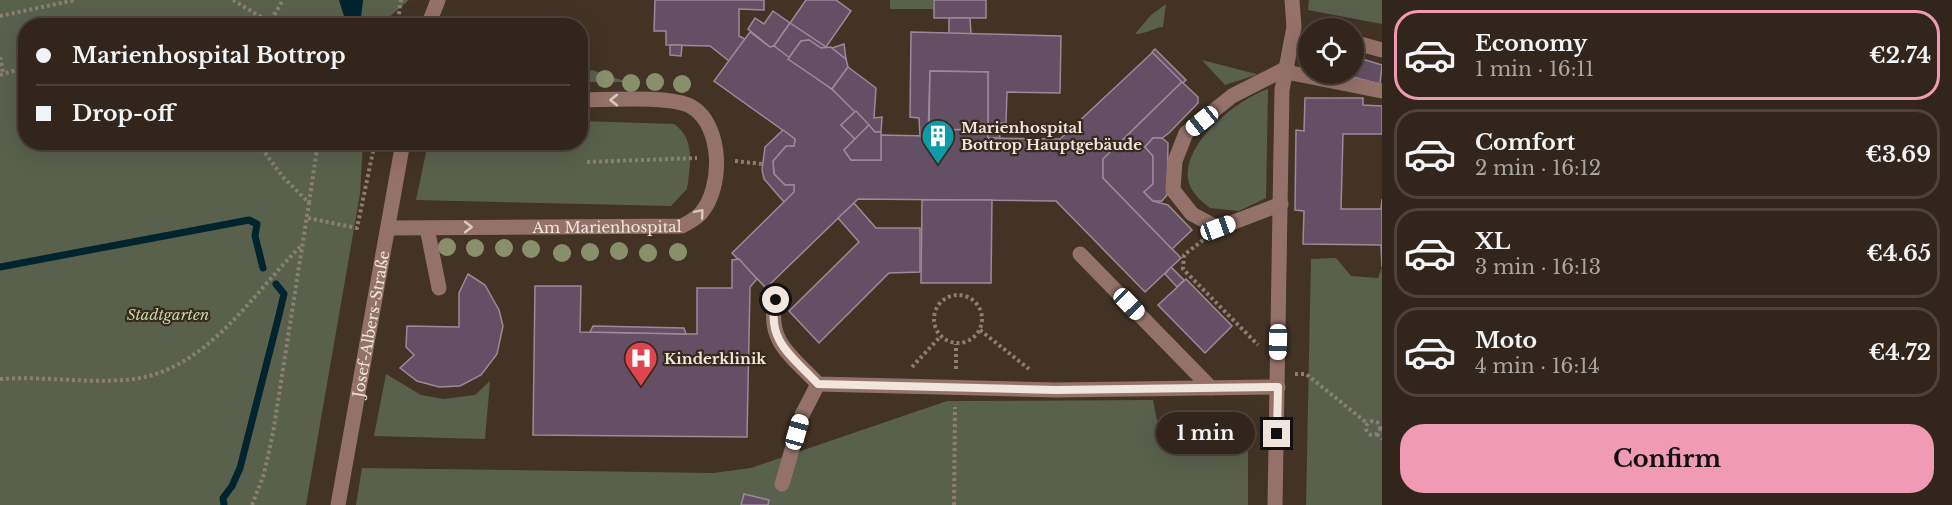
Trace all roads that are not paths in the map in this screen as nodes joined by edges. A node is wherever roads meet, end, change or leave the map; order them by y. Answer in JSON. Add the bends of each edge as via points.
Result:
{"nodes":[{"id":1,"x":438,"y":0,"type":"edge"},
{"id":2,"x":1292,"y":0,"type":"edge"},
{"id":3,"x":431,"y":18,"type":"edge"},
{"id":4,"x":1298,"y":19,"type":"edge"},
{"id":5,"x":1298,"y":37,"type":"edge"},
{"id":6,"x":1364,"y":45,"type":"edge"},
{"id":7,"x":1382,"y":50,"type":"edge"},
{"id":8,"x":1286,"y":70,"type":"junction"},
{"id":9,"x":1382,"y":91,"type":"edge"},
{"id":10,"x":588,"y":100,"type":"edge"},
{"id":11,"x":402,"y":150,"type":"edge"},
{"id":12,"x":1281,"y":204,"type":"junction"},
{"id":13,"x":388,"y":228,"type":"junction"},
{"id":14,"x":427,"y":228,"type":"junction"},
{"id":15,"x":1080,"y":254,"type":"dead end"},
{"id":16,"x":439,"y":288,"type":"dead end"},
{"id":17,"x":776,"y":300,"type":"dead end"},
{"id":18,"x":1278,"y":375,"type":"junction"},
{"id":19,"x":818,"y":384,"type":"junction"},
{"id":20,"x":1211,"y":388,"type":"junction"},
{"id":21,"x":782,"y":484,"type":"dead end"},
{"id":22,"x":338,"y":505,"type":"edge"},
{"id":23,"x":1275,"y":505,"type":"edge"}],
"edges":[{"from":1,"to":3,"type":"street"},
{"from":2,"to":4,"type":"street"},
{"from":5,"to":8,"type":"street"},
{"from":6,"to":7,"type":"street"},
{"from":8,"to":9,"type":"street"},
{"from":8,"to":12,"type":"street","via":[[1282,90]]},
{"from":8,"to":12,"type":"street","via":[[1232,96],[1186,133],[1176,161],[1173,190],[1192,214],[1218,228]]},
{"from":14,"to":10,"type":"street","name":"Am Marienhospital","one_way":true,"via":[[682,226],[693,221],[714,188],[715,159],[709,129],[692,107],[676,102]]},
{"from":11,"to":13,"type":"street","name":"Josef-Albers-Straße"},
{"from":12,"to":18,"type":"street"},
{"from":13,"to":14,"type":"street","name":"Am Marienhospital"},
{"from":13,"to":22,"type":"street","name":"Josef-Albers-Straße"},
{"from":14,"to":16,"type":"street"},
{"from":15,"to":20,"type":"street"},
{"from":17,"to":19,"type":"street","via":[[771,317],[776,336]]},
{"from":18,"to":20,"type":"street"},
{"from":18,"to":23,"type":"street"},
{"from":19,"to":20,"type":"street","via":[[1056,390]]},
{"from":19,"to":21,"type":"street","via":[[802,415]]}]}
